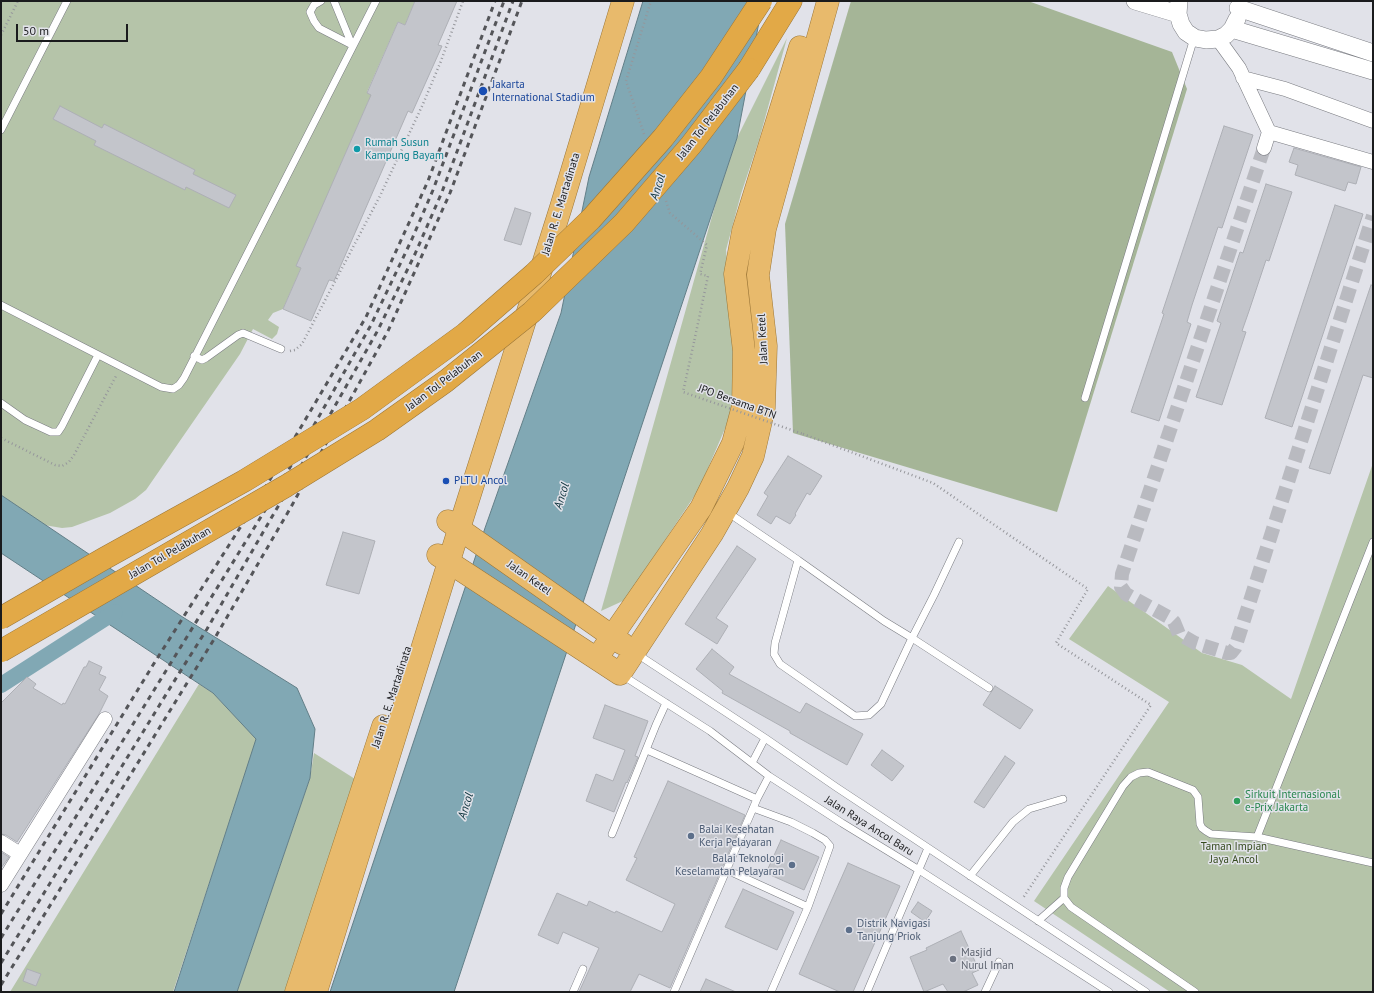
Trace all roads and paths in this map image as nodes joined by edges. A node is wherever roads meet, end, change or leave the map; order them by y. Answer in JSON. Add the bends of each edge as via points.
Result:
{"nodes":[{"id":1,"x":18,"y":1,"type":"edge"},
{"id":2,"x":67,"y":1,"type":"edge"},
{"id":3,"x":321,"y":1,"type":"edge"},
{"id":4,"x":334,"y":1,"type":"edge"},
{"id":5,"x":376,"y":1,"type":"edge"},
{"id":6,"x":463,"y":1,"type":"edge"},
{"id":7,"x":623,"y":1,"type":"edge"},
{"id":8,"x":761,"y":1,"type":"edge"},
{"id":9,"x":791,"y":1,"type":"edge"},
{"id":10,"x":813,"y":1,"type":"edge"},
{"id":11,"x":828,"y":1,"type":"edge"},
{"id":12,"x":1135,"y":1,"type":"edge"},
{"id":13,"x":1237,"y":4,"type":"edge"},
{"id":14,"x":1178,"y":8,"type":"edge"},
{"id":15,"x":1232,"y":28,"type":"junction"},
{"id":16,"x":1,"y":35,"type":"edge"},
{"id":17,"x":1194,"y":38,"type":"junction"},
{"id":18,"x":1218,"y":39,"type":"junction"},
{"id":19,"x":352,"y":45,"type":"junction"},
{"id":20,"x":1373,"y":52,"type":"edge"},
{"id":21,"x":1373,"y":71,"type":"edge"},
{"id":22,"x":1244,"y":78,"type":"junction"},
{"id":23,"x":1373,"y":121,"type":"edge"},
{"id":24,"x":1,"y":130,"type":"edge"},
{"id":25,"x":1270,"y":132,"type":"junction"},
{"id":26,"x":1264,"y":148,"type":"tunnel mouth"},
{"id":27,"x":1373,"y":162,"type":"edge"},
{"id":28,"x":706,"y":245,"type":"dead end"},
{"id":29,"x":1,"y":305,"type":"edge"},
{"id":30,"x":281,"y":350,"type":"joint"},
{"id":31,"x":98,"y":355,"type":"junction"},
{"id":32,"x":194,"y":356,"type":"junction"},
{"id":33,"x":1085,"y":398,"type":"dead end"},
{"id":34,"x":1,"y":403,"type":"edge"},
{"id":35,"x":716,"y":478,"type":"junction"},
{"id":36,"x":738,"y":488,"type":"junction"},
{"id":37,"x":725,"y":511,"type":"junction"},
{"id":38,"x":460,"y":530,"type":"junction"},
{"id":39,"x":959,"y":542,"type":"dead end"},
{"id":40,"x":1373,"y":542,"type":"edge"},
{"id":41,"x":798,"y":560,"type":"junction"},
{"id":42,"x":449,"y":562,"type":"junction"},
{"id":43,"x":1,"y":618,"type":"edge"},
{"id":44,"x":611,"y":636,"type":"junction"},
{"id":45,"x":912,"y":638,"type":"junction"},
{"id":46,"x":1,"y":651,"type":"edge"},
{"id":47,"x":635,"y":652,"type":"junction"},
{"id":48,"x":596,"y":658,"type":"junction"},
{"id":49,"x":620,"y":674,"type":"junction"},
{"id":50,"x":989,"y":688,"type":"dead end"},
{"id":51,"x":666,"y":703,"type":"junction"},
{"id":52,"x":105,"y":719,"type":"dead end"},
{"id":53,"x":765,"y":738,"type":"junction"},
{"id":54,"x":647,"y":750,"type":"junction"},
{"id":55,"x":752,"y":763,"type":"junction"},
{"id":56,"x":769,"y":776,"type":"junction"},
{"id":57,"x":757,"y":799,"type":"junction"},
{"id":58,"x":1063,"y":799,"type":"dead end"},
{"id":59,"x":754,"y":808,"type":"junction"},
{"id":60,"x":612,"y":834,"type":"dead end"},
{"id":61,"x":1257,"y":837,"type":"junction"},
{"id":62,"x":1,"y":842,"type":"edge"},
{"id":63,"x":928,"y":848,"type":"junction"},
{"id":64,"x":20,"y":854,"type":"junction"},
{"id":65,"x":1373,"y":863,"type":"edge"},
{"id":66,"x":727,"y":870,"type":"junction"},
{"id":67,"x":919,"y":870,"type":"junction"},
{"id":68,"x":970,"y":876,"type":"junction"},
{"id":69,"x":1,"y":884,"type":"edge"},
{"id":70,"x":1064,"y":898,"type":"junction"},
{"id":71,"x":808,"y":907,"type":"junction"},
{"id":72,"x":1017,"y":907,"type":"junction"},
{"id":73,"x":1038,"y":921,"type":"junction"},
{"id":74,"x":999,"y":962,"type":"dead end"},
{"id":75,"x":582,"y":971,"type":"dead end"},
{"id":76,"x":296,"y":992,"type":"edge"},
{"id":77,"x":316,"y":992,"type":"edge"},
{"id":78,"x":573,"y":992,"type":"edge"},
{"id":79,"x":674,"y":992,"type":"edge"},
{"id":80,"x":771,"y":992,"type":"edge"},
{"id":81,"x":867,"y":992,"type":"edge"},
{"id":82,"x":985,"y":992,"type":"edge"},
{"id":83,"x":1109,"y":992,"type":"edge"},
{"id":84,"x":1146,"y":992,"type":"edge"},
{"id":85,"x":1195,"y":992,"type":"edge"}],
"edges":[{"from":1,"to":16,"type":"path"},
{"from":2,"to":24,"type":"lane"},
{"from":3,"to":19,"type":"lane","via":[[314,5],[310,12],[314,21],[319,28]]},
{"from":4,"to":19,"type":"lane"},
{"from":5,"to":19,"type":"lane"},
{"from":6,"to":30,"type":"path","via":[[423,104],[380,196],[302,344],[292,351]]},
{"from":7,"to":38,"type":"highway","name":"Jalan R. E. Martadinata"},
{"from":8,"to":43,"type":"highway","bridge":true,"via":[[711,77],[663,138],[607,202],[534,274],[465,334],[362,409],[270,465]]},
{"from":9,"to":46,"type":"highway","name":"Jalan Tol Pelabuhan","bridge":true,"via":[[749,69],[692,145],[624,223],[532,312],[446,382],[377,430],[286,486]]},
{"from":10,"to":35,"type":"highway","name":"Jalan Ketel","via":[[743,231],[735,274],[744,351],[743,406],[733,443]]},
{"from":11,"to":36,"type":"highway","name":"Jalan Ketel","via":[[765,229],[758,275],[766,346],[764,408],[753,456]]},
{"from":12,"to":14,"type":"street"},
{"from":13,"to":15,"type":"street","via":[[1237,19]]},
{"from":13,"to":20,"type":"street"},
{"from":14,"to":17,"type":"street","via":[[1181,24]]},
{"from":15,"to":18,"type":"street"},
{"from":15,"to":21,"type":"street"},
{"from":17,"to":18,"type":"street"},
{"from":17,"to":33,"type":"lane"},
{"from":18,"to":22,"type":"street","via":[[1240,68]]},
{"from":19,"to":32,"type":"lane"},
{"from":22,"to":23,"type":"street","via":[[1285,89]]},
{"from":22,"to":25,"type":"street"},
{"from":25,"to":26,"type":"street"},
{"from":25,"to":27,"type":"street"},
{"from":28,"to":72,"type":"path","name":"JPO Bersama BTN","bridge":true,"via":[[700,274],[708,276],[683,392],[933,483],[1088,589],[1056,643],[1151,705]]},
{"from":29,"to":31,"type":"lane"},
{"from":30,"to":32,"type":"lane","via":[[243,333],[202,360]]},
{"from":31,"to":32,"type":"lane","via":[[161,387],[173,389],[184,378]]},
{"from":31,"to":34,"type":"lane","via":[[58,432],[51,432],[25,420]]},
{"from":35,"to":36,"type":"highway"},
{"from":35,"to":44,"type":"highway","name":"Jalan Ketel","via":[[701,508]]},
{"from":36,"to":37,"type":"highway","name":"Jalan Ketel"},
{"from":37,"to":41,"type":"lane"},
{"from":37,"to":47,"type":"highway","name":"Jalan Ketel"},
{"from":38,"to":42,"type":"highway","name":"Jalan R. E. Martadinata"},
{"from":38,"to":44,"type":"highway","name":"Jalan Ketel"},
{"from":39,"to":45,"type":"lane"},
{"from":40,"to":61,"type":"lane"},
{"from":41,"to":45,"type":"lane"},
{"from":41,"to":45,"type":"lane","via":[[774,654],[780,664],[818,691],[855,716],[869,715],[881,704]]},
{"from":42,"to":48,"type":"highway"},
{"from":42,"to":76,"type":"highway","name":"Jalan R. E. Martadinata"},
{"from":42,"to":77,"type":"highway","name":"Jalan R. E. Martadinata"},
{"from":44,"to":47,"type":"highway","name":"Jalan Ketel"},
{"from":44,"to":48,"type":"highway","name":"Jalan Ketel"},
{"from":45,"to":50,"type":"lane"},
{"from":47,"to":49,"type":"highway","name":"Jalan Ketel"},
{"from":47,"to":53,"type":"lane"},
{"from":48,"to":49,"type":"highway"},
{"from":49,"to":51,"type":"lane","name":"Jalan Raya Ancol Baru"},
{"from":51,"to":54,"type":"lane"},
{"from":51,"to":55,"type":"lane","name":"Jalan Raya Ancol Baru","via":[[710,731]]},
{"from":52,"to":64,"type":"street"},
{"from":53,"to":55,"type":"lane"},
{"from":53,"to":63,"type":"lane"},
{"from":54,"to":57,"type":"lane"},
{"from":54,"to":60,"type":"lane"},
{"from":55,"to":56,"type":"lane","name":"Jalan Raya Ancol Baru"},
{"from":56,"to":57,"type":"lane"},
{"from":56,"to":67,"type":"lane","name":"Jalan Raya Ancol Baru"},
{"from":57,"to":59,"type":"lane"},
{"from":58,"to":68,"type":"lane","via":[[1029,809],[1012,822]]},
{"from":59,"to":66,"type":"lane"},
{"from":59,"to":71,"type":"lane","via":[[791,822],[829,844]]},
{"from":61,"to":65,"type":"lane"},
{"from":61,"to":70,"type":"lane","via":[[1211,834],[1200,824],[1198,797],[1192,790],[1148,772],[1139,773],[1123,786],[1068,877]]},
{"from":62,"to":64,"type":"street"},
{"from":63,"to":67,"type":"lane"},
{"from":63,"to":68,"type":"lane"},
{"from":64,"to":69,"type":"street"},
{"from":66,"to":71,"type":"lane"},
{"from":66,"to":79,"type":"lane"},
{"from":67,"to":81,"type":"lane"},
{"from":67,"to":83,"type":"lane","name":"Jalan Raya Ancol Baru"},
{"from":68,"to":72,"type":"lane"},
{"from":70,"to":73,"type":"lane"},
{"from":70,"to":85,"type":"lane","via":[[1071,907]]},
{"from":71,"to":80,"type":"lane"},
{"from":72,"to":73,"type":"lane"},
{"from":73,"to":84,"type":"lane"},
{"from":74,"to":82,"type":"lane"},
{"from":75,"to":78,"type":"lane"}]}
